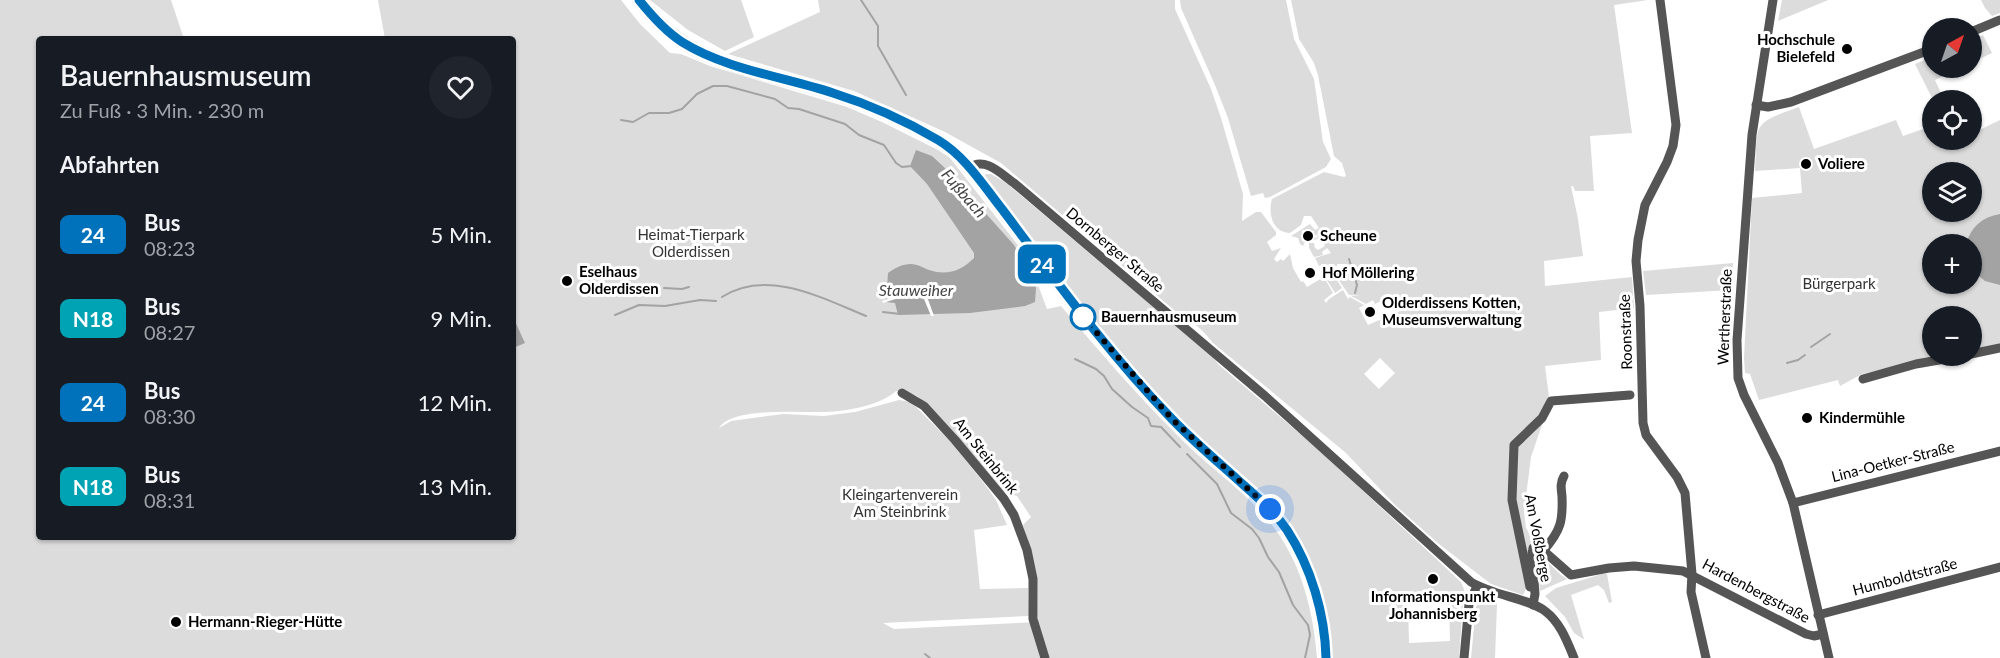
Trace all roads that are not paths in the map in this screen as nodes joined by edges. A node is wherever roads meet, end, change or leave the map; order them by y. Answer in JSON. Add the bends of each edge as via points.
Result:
{"nodes":[{"id":1,"x":639,"y":0,"type":"edge"},
{"id":2,"x":1660,"y":0,"type":"edge"},
{"id":3,"x":1773,"y":0,"type":"edge"},
{"id":4,"x":2000,"y":20,"type":"edge"},
{"id":5,"x":1982,"y":27,"type":"edge"},
{"id":6,"x":1922,"y":53,"type":"edge"},
{"id":7,"x":1756,"y":105,"type":"junction"},
{"id":8,"x":969,"y":168,"type":"junction"},
{"id":9,"x":2000,"y":348,"type":"edge"},
{"id":10,"x":1982,"y":352,"type":"edge"},
{"id":11,"x":1925,"y":366,"type":"edge"},
{"id":12,"x":1863,"y":379,"type":"dead end"},
{"id":13,"x":902,"y":393,"type":"dead end"},
{"id":14,"x":1630,"y":395,"type":"dead end"},
{"id":15,"x":2000,"y":451,"type":"edge"},
{"id":16,"x":1564,"y":476,"type":"dead end"},
{"id":17,"x":1793,"y":503,"type":"junction"},
{"id":18,"x":1539,"y":548,"type":"junction"},
{"id":19,"x":2000,"y":567,"type":"edge"},
{"id":20,"x":1692,"y":574,"type":"junction"},
{"id":21,"x":1477,"y":586,"type":"junction"},
{"id":22,"x":1535,"y":594,"type":"junction"},
{"id":23,"x":1533,"y":605,"type":"junction"},
{"id":24,"x":1818,"y":615,"type":"junction"},
{"id":25,"x":1823,"y":634,"type":"junction"},
{"id":26,"x":1045,"y":658,"type":"edge"},
{"id":27,"x":1326,"y":658,"type":"edge"},
{"id":28,"x":1464,"y":658,"type":"edge"},
{"id":29,"x":1574,"y":658,"type":"edge"},
{"id":30,"x":1706,"y":658,"type":"edge"},
{"id":31,"x":1829,"y":658,"type":"edge"}],
"edges":[{"from":1,"to":8,"type":"main road","via":[[664,28],[695,49],[860,103],[939,141]]},
{"from":2,"to":20,"type":"street","name":"Roonstraße","via":[[1676,125],[1667,162],[1645,205],[1638,240],[1644,423],[1646,435],[1685,493]]},
{"from":3,"to":7,"type":"street","name":"Wertherstraße"},
{"from":4,"to":5,"type":"street"},
{"from":6,"to":7,"type":"street","via":[[1791,102],[1768,107]]},
{"from":7,"to":17,"type":"street","name":"Wertherstraße","via":[[1737,340],[1738,378]]},
{"from":8,"to":21,"type":"street","name":"Dornberger Straße","via":[[985,164],[1014,183],[1265,396]]},
{"from":8,"to":27,"type":"main road","via":[[1122,364],[1180,427],[1261,500],[1286,529],[1312,581]]},
{"from":9,"to":10,"type":"street"},
{"from":11,"to":12,"type":"street"},
{"from":13,"to":26,"type":"street","name":"Am Steinbrink","via":[[924,406],[1014,515],[1027,550],[1033,579],[1033,619]]},
{"from":14,"to":22,"type":"street","name":"Am Voßberge","via":[[1551,401],[1542,418],[1514,445],[1512,500],[1529,584]]},
{"from":15,"to":17,"type":"street","name":"Lina-Oetker-Straße"},
{"from":16,"to":18,"type":"street","via":[[1560,527],[1556,536]]},
{"from":17,"to":24,"type":"street","name":"Wertherstraße"},
{"from":18,"to":20,"type":"street","name":"Hardenbergstraße","via":[[1571,575],[1634,566]]},
{"from":18,"to":22,"type":"street","via":[[1532,554]]},
{"from":19,"to":24,"type":"street","name":"Humboldtstraße"},
{"from":20,"to":25,"type":"street","name":"Hardenbergstraße","via":[[1806,634]]},
{"from":20,"to":30,"type":"street","name":"Roonstraße","via":[[1691,592]]},
{"from":21,"to":23,"type":"street","name":"Dornberger Straße"},
{"from":21,"to":28,"type":"street","via":[[1469,604]]},
{"from":22,"to":23,"type":"street"},
{"from":23,"to":29,"type":"street","name":"Dornberger Straße","via":[[1558,626]]},
{"from":24,"to":25,"type":"street","name":"Wertherstraße"},
{"from":25,"to":31,"type":"street","name":"Wertherstraße"}]}
